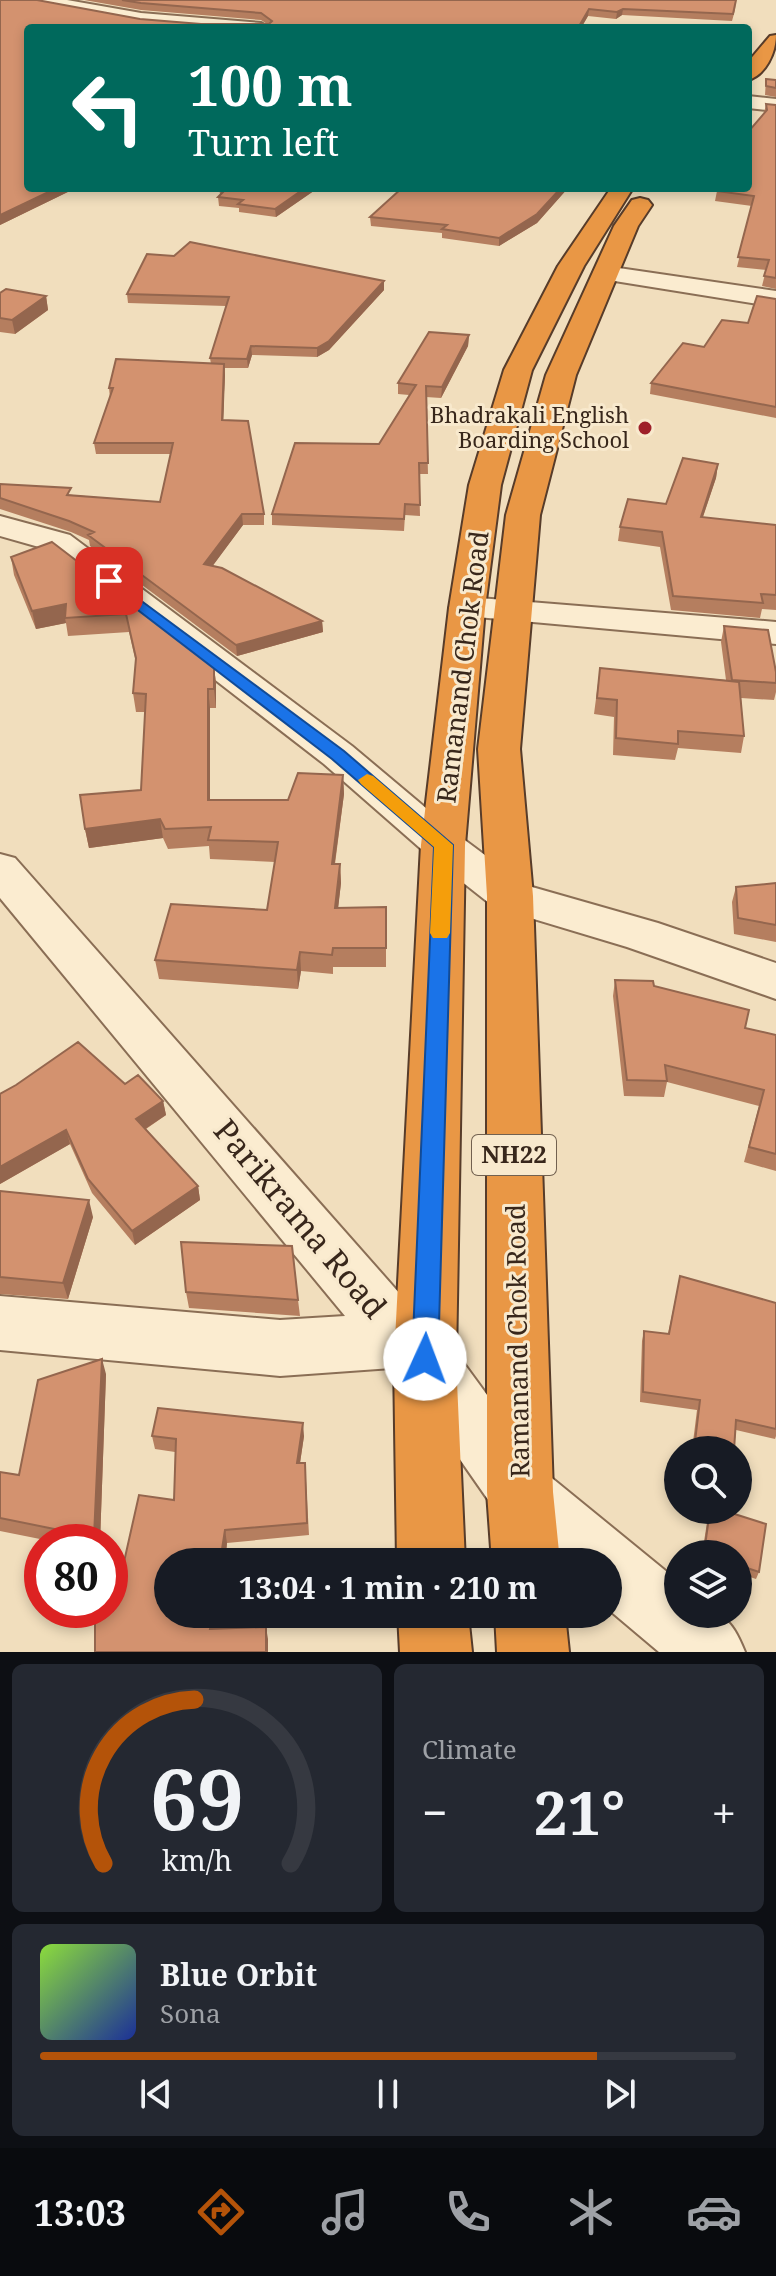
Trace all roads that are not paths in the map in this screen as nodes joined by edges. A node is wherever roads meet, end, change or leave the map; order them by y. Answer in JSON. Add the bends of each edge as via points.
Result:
{"nodes":[{"id":1,"x":40,"y":0,"type":"edge"},
{"id":2,"x":91,"y":4,"type":"edge"},
{"id":3,"x":213,"y":24,"type":"edge"},
{"id":4,"x":767,"y":32,"type":"edge"},
{"id":5,"x":752,"y":66,"type":"edge"},
{"id":6,"x":752,"y":75,"type":"edge"},
{"id":7,"x":776,"y":78,"type":"edge"},
{"id":8,"x":752,"y":102,"type":"edge"},
{"id":9,"x":776,"y":105,"type":"edge"},
{"id":10,"x":619,"y":192,"type":"edge"},
{"id":11,"x":649,"y":192,"type":"edge"},
{"id":12,"x":605,"y":273,"type":"junction"},
{"id":13,"x":776,"y":299,"type":"edge"},
{"id":14,"x":0,"y":526,"type":"edge"},
{"id":15,"x":490,"y":610,"type":"junction"},
{"id":16,"x":776,"y":633,"type":"edge"},
{"id":17,"x":443,"y":845,"type":"junction"},
{"id":18,"x":0,"y":869,"type":"edge"},
{"id":19,"x":510,"y":896,"type":"junction"},
{"id":20,"x":776,"y":981,"type":"edge"},
{"id":21,"x":0,"y":1323,"type":"edge"},
{"id":22,"x":414,"y":1350,"type":"junction"},
{"id":23,"x":520,"y":1492,"type":"junction"},
{"id":24,"x":430,"y":1548,"type":"edge"},
{"id":25,"x":525,"y":1548,"type":"edge"},
{"id":26,"x":587,"y":1548,"type":"edge"},
{"id":27,"x":622,"y":1577,"type":"edge"},
{"id":28,"x":434,"y":1628,"type":"edge"},
{"id":29,"x":531,"y":1628,"type":"edge"},
{"id":30,"x":436,"y":1652,"type":"edge"},
{"id":31,"x":533,"y":1652,"type":"edge"},
{"id":32,"x":711,"y":1652,"type":"edge"}],
"edges":[{"from":1,"to":2,"type":"street"},
{"from":2,"to":3,"type":"street","via":[[141,18]]},
{"from":4,"to":5,"type":"highway"},
{"from":6,"to":7,"type":"street"},
{"from":8,"to":9,"type":"street"},
{"from":10,"to":15,"type":"highway","name":"Ramanand Chok Road","number":"NH22","via":[[571,266],[518,370],[485,485]]},
{"from":11,"to":12,"type":"highway","name":"Ramanand Chok Road","number":"NH22","via":[[626,226]]},
{"from":12,"to":13,"type":"street"},
{"from":12,"to":15,"type":"highway","name":"Ramanand Chok Road","number":"NH22","via":[[561,375],[523,515]]},
{"from":14,"to":17,"type":"street","via":[[58,542],[338,755]]},
{"from":15,"to":16,"type":"street"},
{"from":15,"to":17,"type":"highway","name":"Ramanand Chok Road","number":"NH22"},
{"from":15,"to":19,"type":"highway","name":"Ramanand Chok Road","number":"NH22"},
{"from":17,"to":19,"type":"street"},
{"from":17,"to":22,"type":"highway","name":"Ramanand Chok Road"},
{"from":18,"to":22,"type":"street","name":"Parikrama Road"},
{"from":19,"to":20,"type":"street"},
{"from":19,"to":23,"type":"highway","name":"Ramanand Chok Road","number":"NH22"},
{"from":21,"to":22,"type":"street","via":[[280,1348]]},
{"from":22,"to":23,"type":"street","name":"Parikrama Road"},
{"from":22,"to":24,"type":"highway","name":"Ramanand Chok Road"},
{"from":23,"to":25,"type":"highway","name":"Ramanand Chok Road","number":"NH22"},
{"from":23,"to":26,"type":"street","name":"Parikrama Road"},
{"from":27,"to":32,"type":"street","name":"Parikrama Road"},
{"from":28,"to":30,"type":"highway"},
{"from":29,"to":31,"type":"highway"}]}
